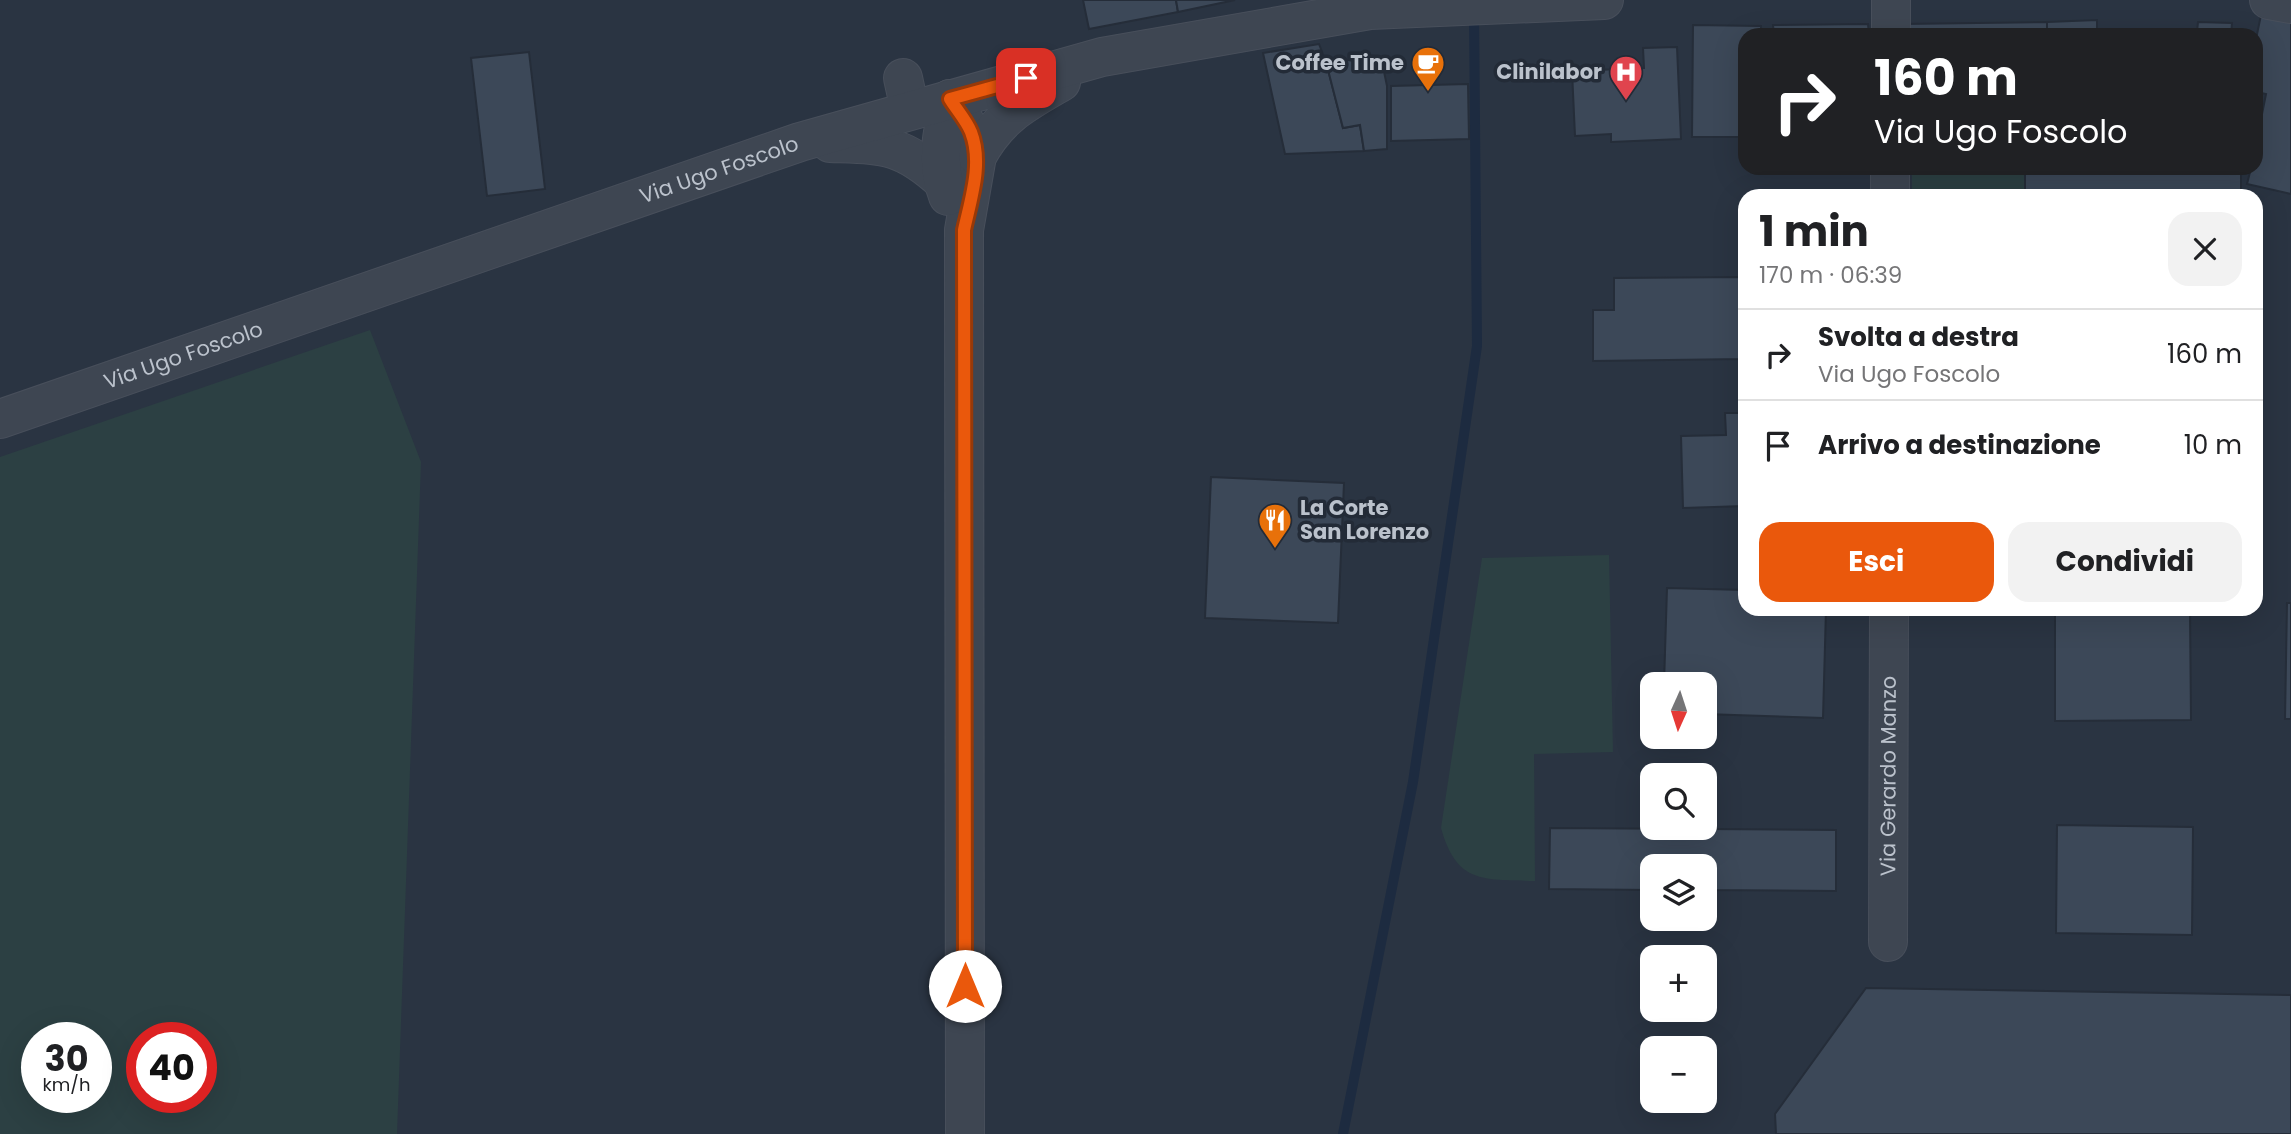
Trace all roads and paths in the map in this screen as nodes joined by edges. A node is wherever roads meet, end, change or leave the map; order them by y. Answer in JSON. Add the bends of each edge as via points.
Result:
{"nodes":[{"id":1,"x":1604,"y":0,"type":"edge"},
{"id":2,"x":1891,"y":0,"type":"edge"},
{"id":3,"x":2269,"y":0,"type":"edge"},
{"id":4,"x":1410,"y":4,"type":"edge"},
{"id":5,"x":2291,"y":4,"type":"edge"},
{"id":6,"x":1370,"y":5,"type":"edge"},
{"id":7,"x":1891,"y":28,"type":"edge"},
{"id":8,"x":1102,"y":57,"type":"junction"},
{"id":9,"x":950,"y":99,"type":"junction"},
{"id":10,"x":800,"y":142,"type":"junction"},
{"id":11,"x":977,"y":156,"type":"junction"},
{"id":12,"x":943,"y":181,"type":"junction"},
{"id":13,"x":964,"y":230,"type":"junction"},
{"id":14,"x":0,"y":419,"type":"edge"},
{"id":15,"x":1889,"y":616,"type":"edge"},
{"id":16,"x":1888,"y":942,"type":"dead end"},
{"id":17,"x":965,"y":1134,"type":"edge"}],
"edges":[{"from":1,"to":4,"type":"street","name":"Via Ugo Foscolo"},
{"from":2,"to":7,"type":"street"},
{"from":3,"to":5,"type":"street"},
{"from":4,"to":6,"type":"street","name":"Via Ugo Foscolo"},
{"from":6,"to":8,"type":"street","name":"Via Ugo Foscolo"},
{"from":8,"to":9,"type":"street","name":"Via Ugo Foscolo"},
{"from":8,"to":11,"type":"street","via":[[1004,117]]},
{"from":9,"to":10,"type":"street","name":"Via Ugo Foscolo","via":[[907,94]]},
{"from":9,"to":11,"type":"street","via":[[970,130]]},
{"from":9,"to":12,"type":"street","via":[[941,135]]},
{"from":10,"to":12,"type":"street","via":[[903,151]]},
{"from":10,"to":14,"type":"street","name":"Via Ugo Foscolo"},
{"from":11,"to":13,"type":"street"},
{"from":12,"to":13,"type":"street"},
{"from":13,"to":17,"type":"street"},
{"from":15,"to":16,"type":"street","name":"Via Gerardo Manzo"}]}
